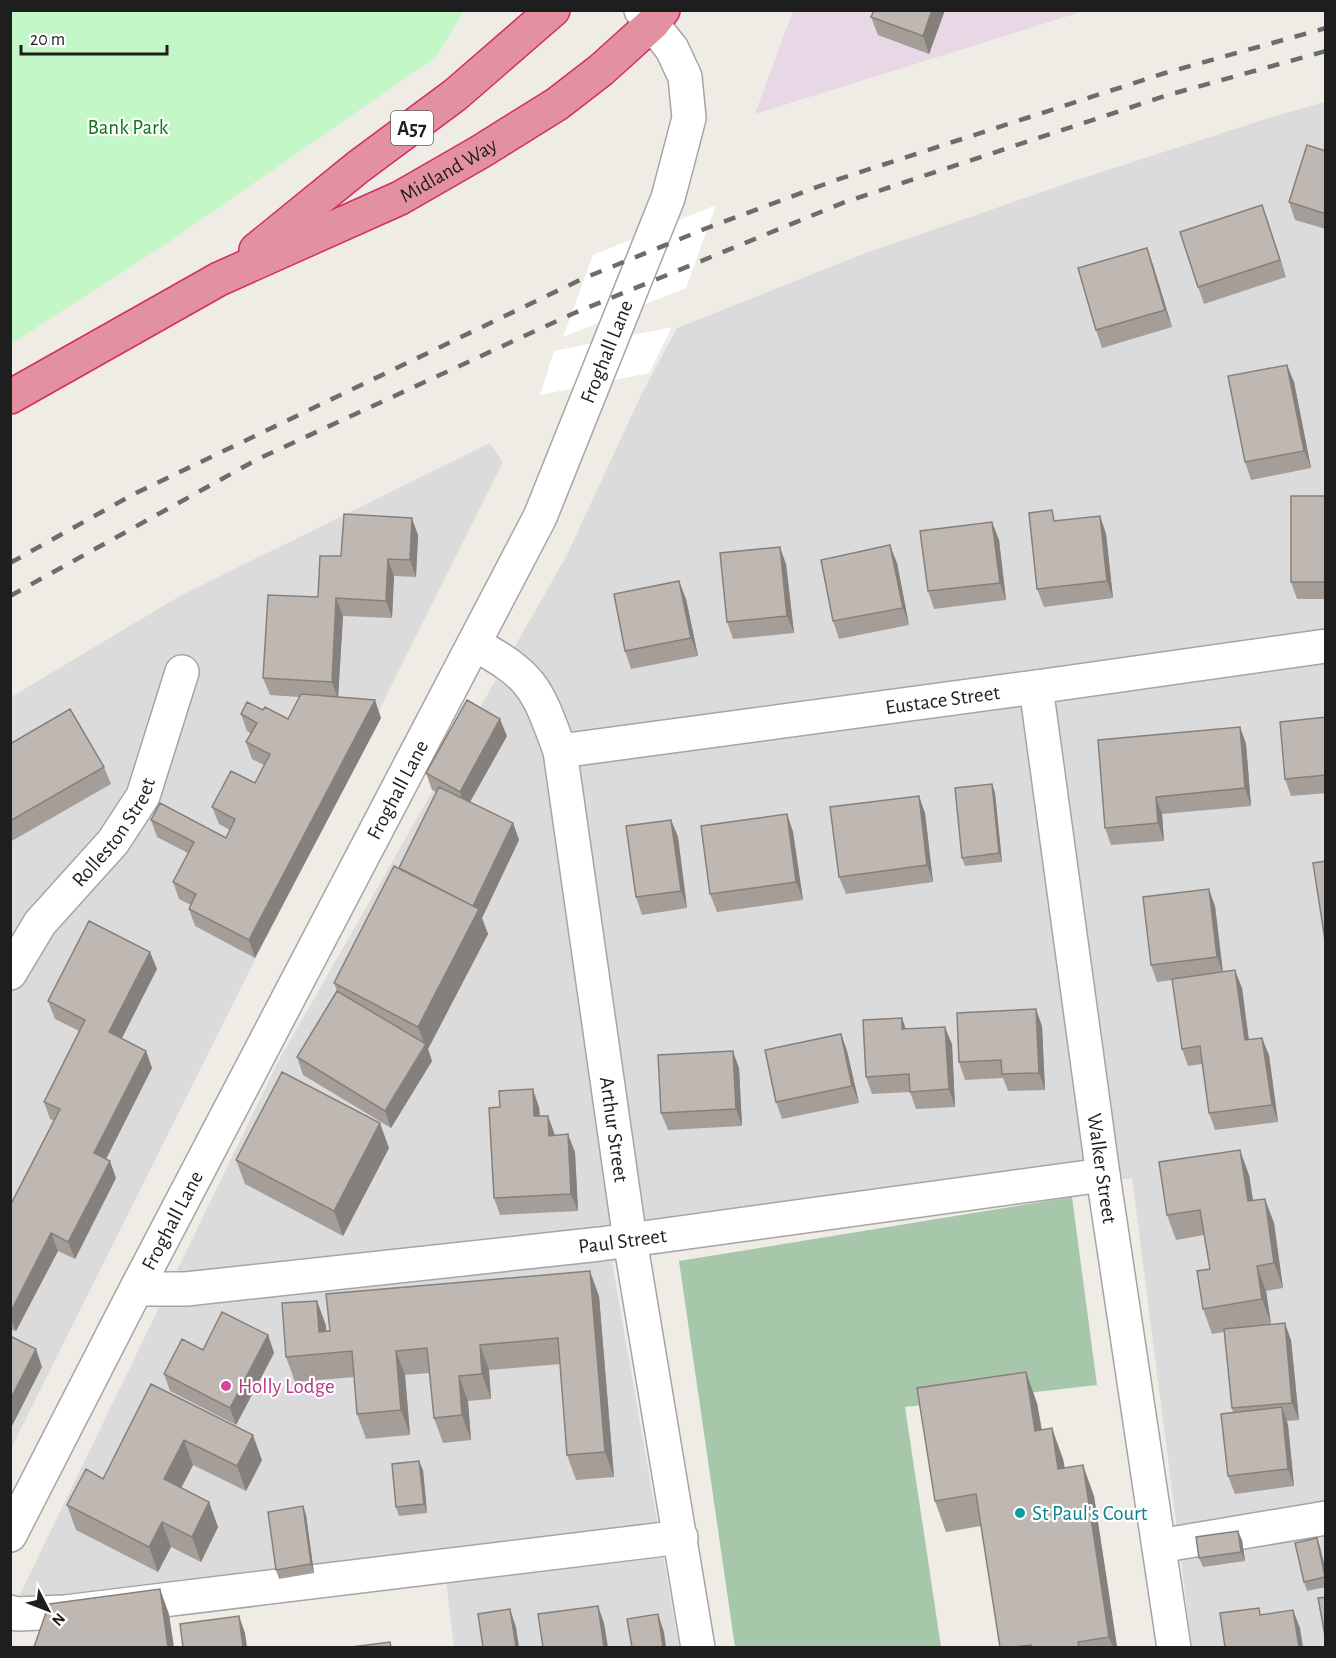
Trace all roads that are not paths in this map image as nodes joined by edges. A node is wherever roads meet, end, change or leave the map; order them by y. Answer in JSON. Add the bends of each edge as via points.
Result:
{"nodes":[{"id":1,"x":553,"y":10,"type":"edge"},
{"id":2,"x":652,"y":15,"type":"edge"},
{"id":3,"x":219,"y":279,"type":"junction"},
{"id":4,"x":10,"y":397,"type":"edge"},
{"id":5,"x":474,"y":644,"type":"junction"},
{"id":6,"x":1326,"y":646,"type":"edge"},
{"id":7,"x":182,"y":672,"type":"dead end"},
{"id":8,"x":1036,"y":687,"type":"junction"},
{"id":9,"x":560,"y":751,"type":"junction"},
{"id":10,"x":10,"y":973,"type":"edge"},
{"id":11,"x":1103,"y":1175,"type":"junction"},
{"id":12,"x":630,"y":1240,"type":"junction"},
{"id":13,"x":137,"y":1289,"type":"junction"},
{"id":14,"x":1326,"y":1518,"type":"edge"},
{"id":15,"x":10,"y":1535,"type":"edge"},
{"id":16,"x":681,"y":1537,"type":"junction"},
{"id":17,"x":1159,"y":1546,"type":"junction"},
{"id":18,"x":10,"y":1612,"type":"edge"},
{"id":19,"x":698,"y":1647,"type":"edge"},
{"id":20,"x":1174,"y":1647,"type":"edge"}],
"edges":[{"from":1,"to":3,"type":"highway","name":"Midland Way","number":"A57","via":[[464,88],[358,166]]},
{"from":2,"to":3,"type":"highway","name":"Midland Way","number":"A57","via":[[601,70],[557,104],[480,152],[400,198]]},
{"from":2,"to":5,"type":"street","name":"Froghall Lane","via":[[685,77],[689,118],[677,171],[540,516]]},
{"from":3,"to":4,"type":"highway","name":"Midland Way","number":"A57"},
{"from":5,"to":9,"type":"street","name":"Arthur Street","via":[[526,678],[541,699]]},
{"from":5,"to":13,"type":"street","name":"Froghall Lane"},
{"from":6,"to":8,"type":"street","name":"Eustace Street"},
{"from":7,"to":10,"type":"street","name":"Rolleston Street","via":[[143,796],[113,842],[40,923]]},
{"from":8,"to":9,"type":"street","name":"Eustace Street"},
{"from":8,"to":11,"type":"street","name":"Walker Street"},
{"from":9,"to":12,"type":"street","name":"Arthur Street"},
{"from":11,"to":12,"type":"street","name":"Paul Street"},
{"from":11,"to":17,"type":"street","name":"Walker Street"},
{"from":12,"to":13,"type":"street","name":"Paul Street","via":[[186,1289]]},
{"from":12,"to":16,"type":"street","name":"Arthur Street"},
{"from":13,"to":15,"type":"street","name":"Froghall Lane"},
{"from":14,"to":17,"type":"street"},
{"from":16,"to":18,"type":"street","via":[[65,1612]]},
{"from":16,"to":19,"type":"street","name":"Arthur Street"},
{"from":17,"to":20,"type":"street","name":"Walker Street"}]}
